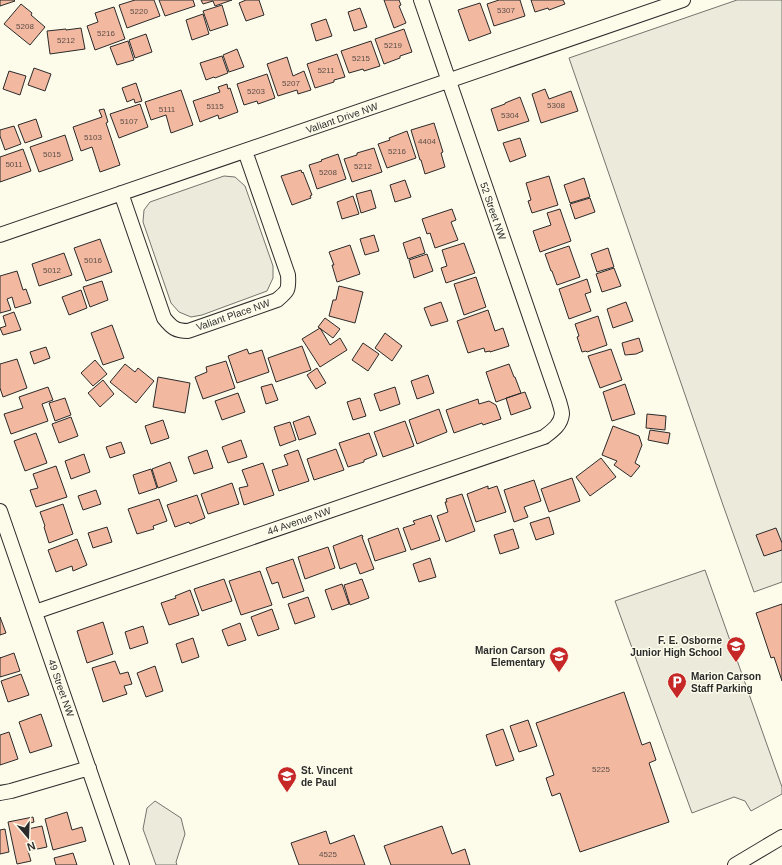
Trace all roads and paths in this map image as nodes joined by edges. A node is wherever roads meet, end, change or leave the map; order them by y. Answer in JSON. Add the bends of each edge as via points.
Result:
{"nodes":[{"id":1,"x":420,"y":0,"type":"edge"},
{"id":2,"x":683,"y":0,"type":"edge"},
{"id":3,"x":449,"y":81,"type":"junction"},
{"id":4,"x":244,"y":151,"type":"junction"},
{"id":5,"x":121,"y":193,"type":"junction"},
{"id":6,"x":0,"y":235,"type":"edge"},
{"id":7,"x":560,"y":423,"type":"joint"},
{"id":8,"x":0,"y":511,"type":"edge"},
{"id":9,"x":35,"y":612,"type":"junction"},
{"id":10,"x":88,"y":768,"type":"junction"},
{"id":11,"x":0,"y":793,"type":"edge"},
{"id":12,"x":782,"y":837,"type":"edge"},
{"id":13,"x":122,"y":865,"type":"edge"},
{"id":14,"x":735,"y":865,"type":"edge"}],
"edges":[{"from":1,"to":3,"type":"street","name":"52 Street NW"},
{"from":2,"to":3,"type":"street","name":"Valiant Drive NW"},
{"from":3,"to":4,"type":"street","name":"Valiant Drive NW"},
{"from":3,"to":7,"type":"street","name":"52 Street NW","via":[[559,400],[562,414]]},
{"from":4,"to":5,"type":"street","name":"Valiant Drive NW"},
{"from":4,"to":5,"type":"street","name":"Valiant Place NW","via":[[289,284],[286,293],[277,300],[188,331],[178,331],[164,318]]},
{"from":5,"to":6,"type":"street","name":"Valiant Drive NW"},
{"from":7,"to":9,"type":"street","name":"44 Avenue NW","via":[[544,437]]},
{"from":8,"to":9,"type":"street","name":"49 Street NW"},
{"from":9,"to":10,"type":"street","name":"49 Street NW"},
{"from":10,"to":11,"type":"street"},
{"from":10,"to":13,"type":"street","name":"49 Street NW"},
{"from":12,"to":14,"type":"street"}]}
